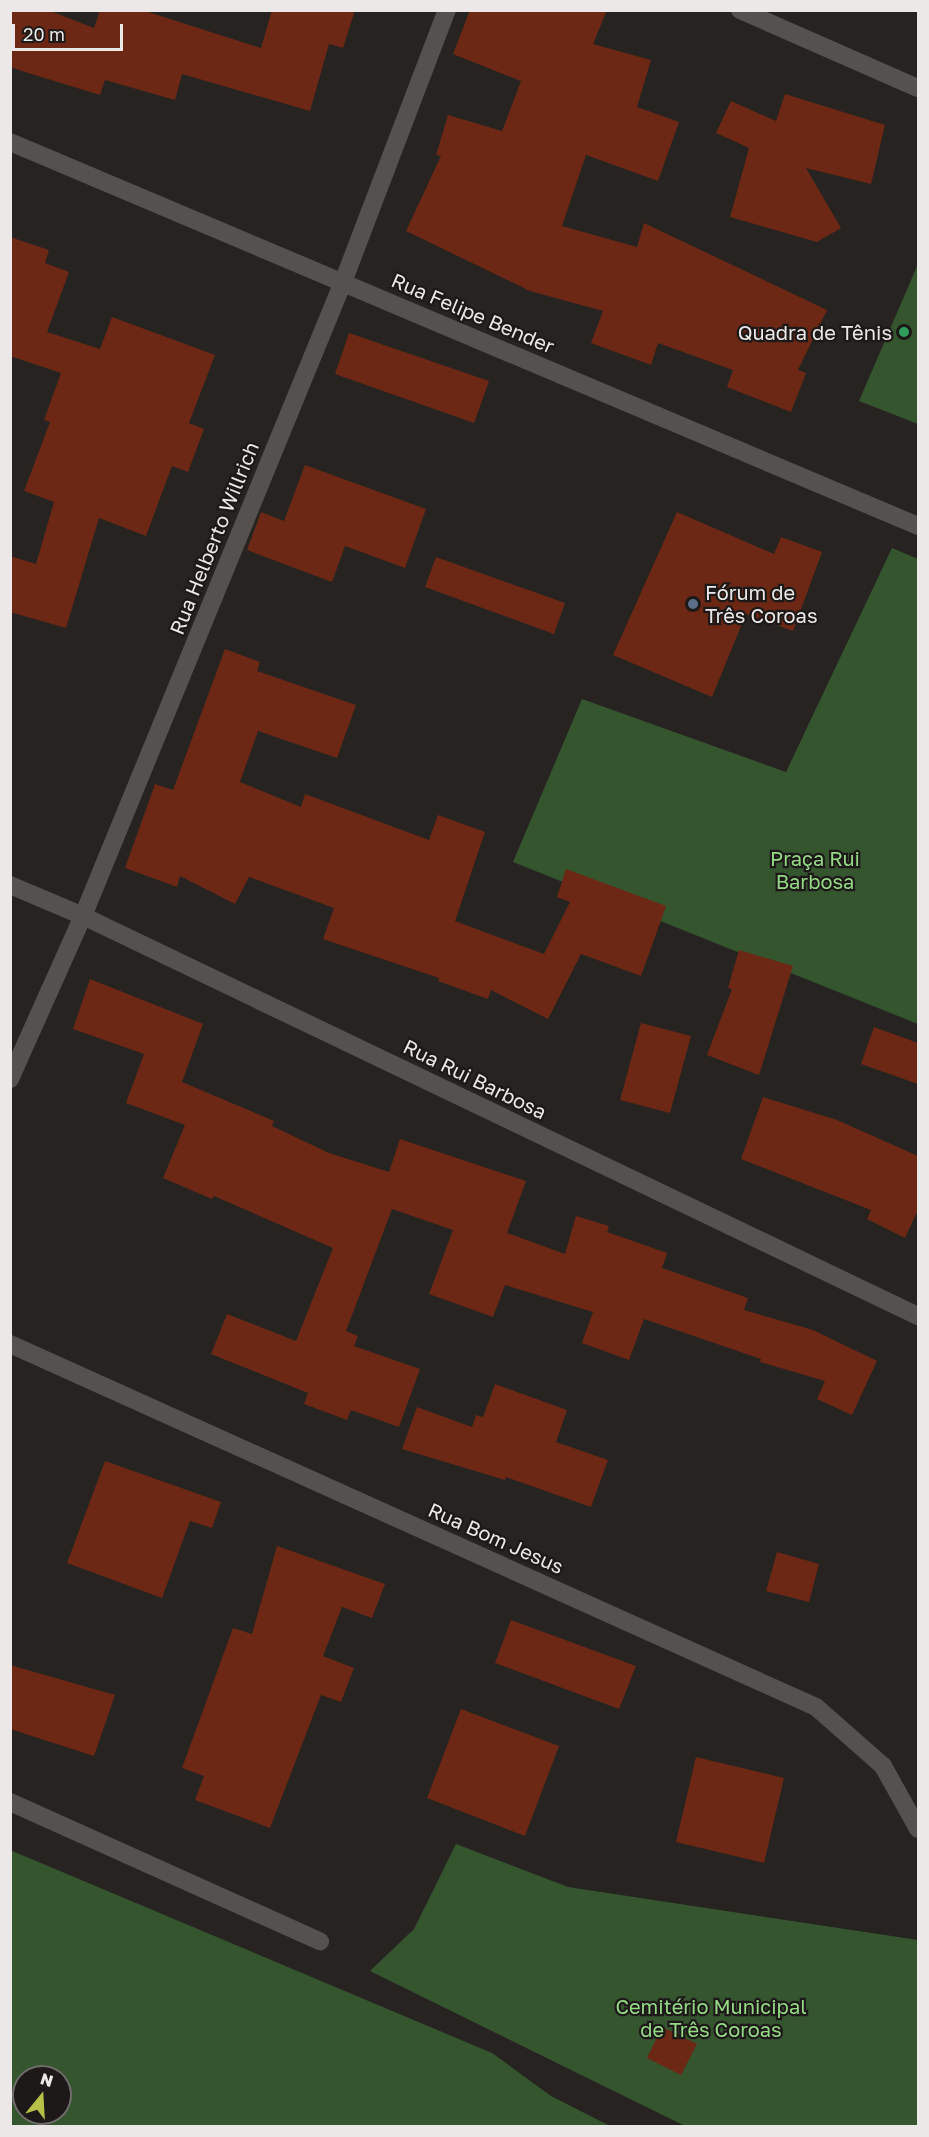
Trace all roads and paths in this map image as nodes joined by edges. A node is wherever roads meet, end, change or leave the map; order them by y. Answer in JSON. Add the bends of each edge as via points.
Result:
{"nodes":[{"id":1,"x":447,"y":10,"type":"edge"},
{"id":2,"x":740,"y":10,"type":"edge"},
{"id":3,"x":918,"y":88,"type":"edge"},
{"id":4,"x":10,"y":142,"type":"edge"},
{"id":5,"x":343,"y":282,"type":"junction"},
{"id":6,"x":918,"y":526,"type":"edge"},
{"id":7,"x":10,"y":885,"type":"edge"},
{"id":8,"x":83,"y":916,"type":"junction"},
{"id":9,"x":10,"y":1079,"type":"edge"},
{"id":10,"x":918,"y":1316,"type":"edge"},
{"id":11,"x":10,"y":1344,"type":"edge"},
{"id":12,"x":10,"y":1802,"type":"edge"},
{"id":13,"x":918,"y":1829,"type":"edge"},
{"id":14,"x":320,"y":1941,"type":"dead end"}],
"edges":[{"from":1,"to":5,"type":"street","name":"Rua Helberto Willrich"},
{"from":2,"to":3,"type":"street"},
{"from":4,"to":5,"type":"street","name":"Rua Felipe Bender"},
{"from":5,"to":6,"type":"street","name":"Rua Felipe Bender"},
{"from":5,"to":8,"type":"street","name":"Rua Helberto Willrich"},
{"from":7,"to":8,"type":"street","name":"Rua Rui Barbosa"},
{"from":8,"to":9,"type":"street","name":"Rua Helberto Willrich"},
{"from":8,"to":10,"type":"street","name":"Rua Rui Barbosa"},
{"from":11,"to":13,"type":"street","name":"Rua Bom Jesus","via":[[816,1707],[883,1767]]},
{"from":12,"to":14,"type":"street"}]}
